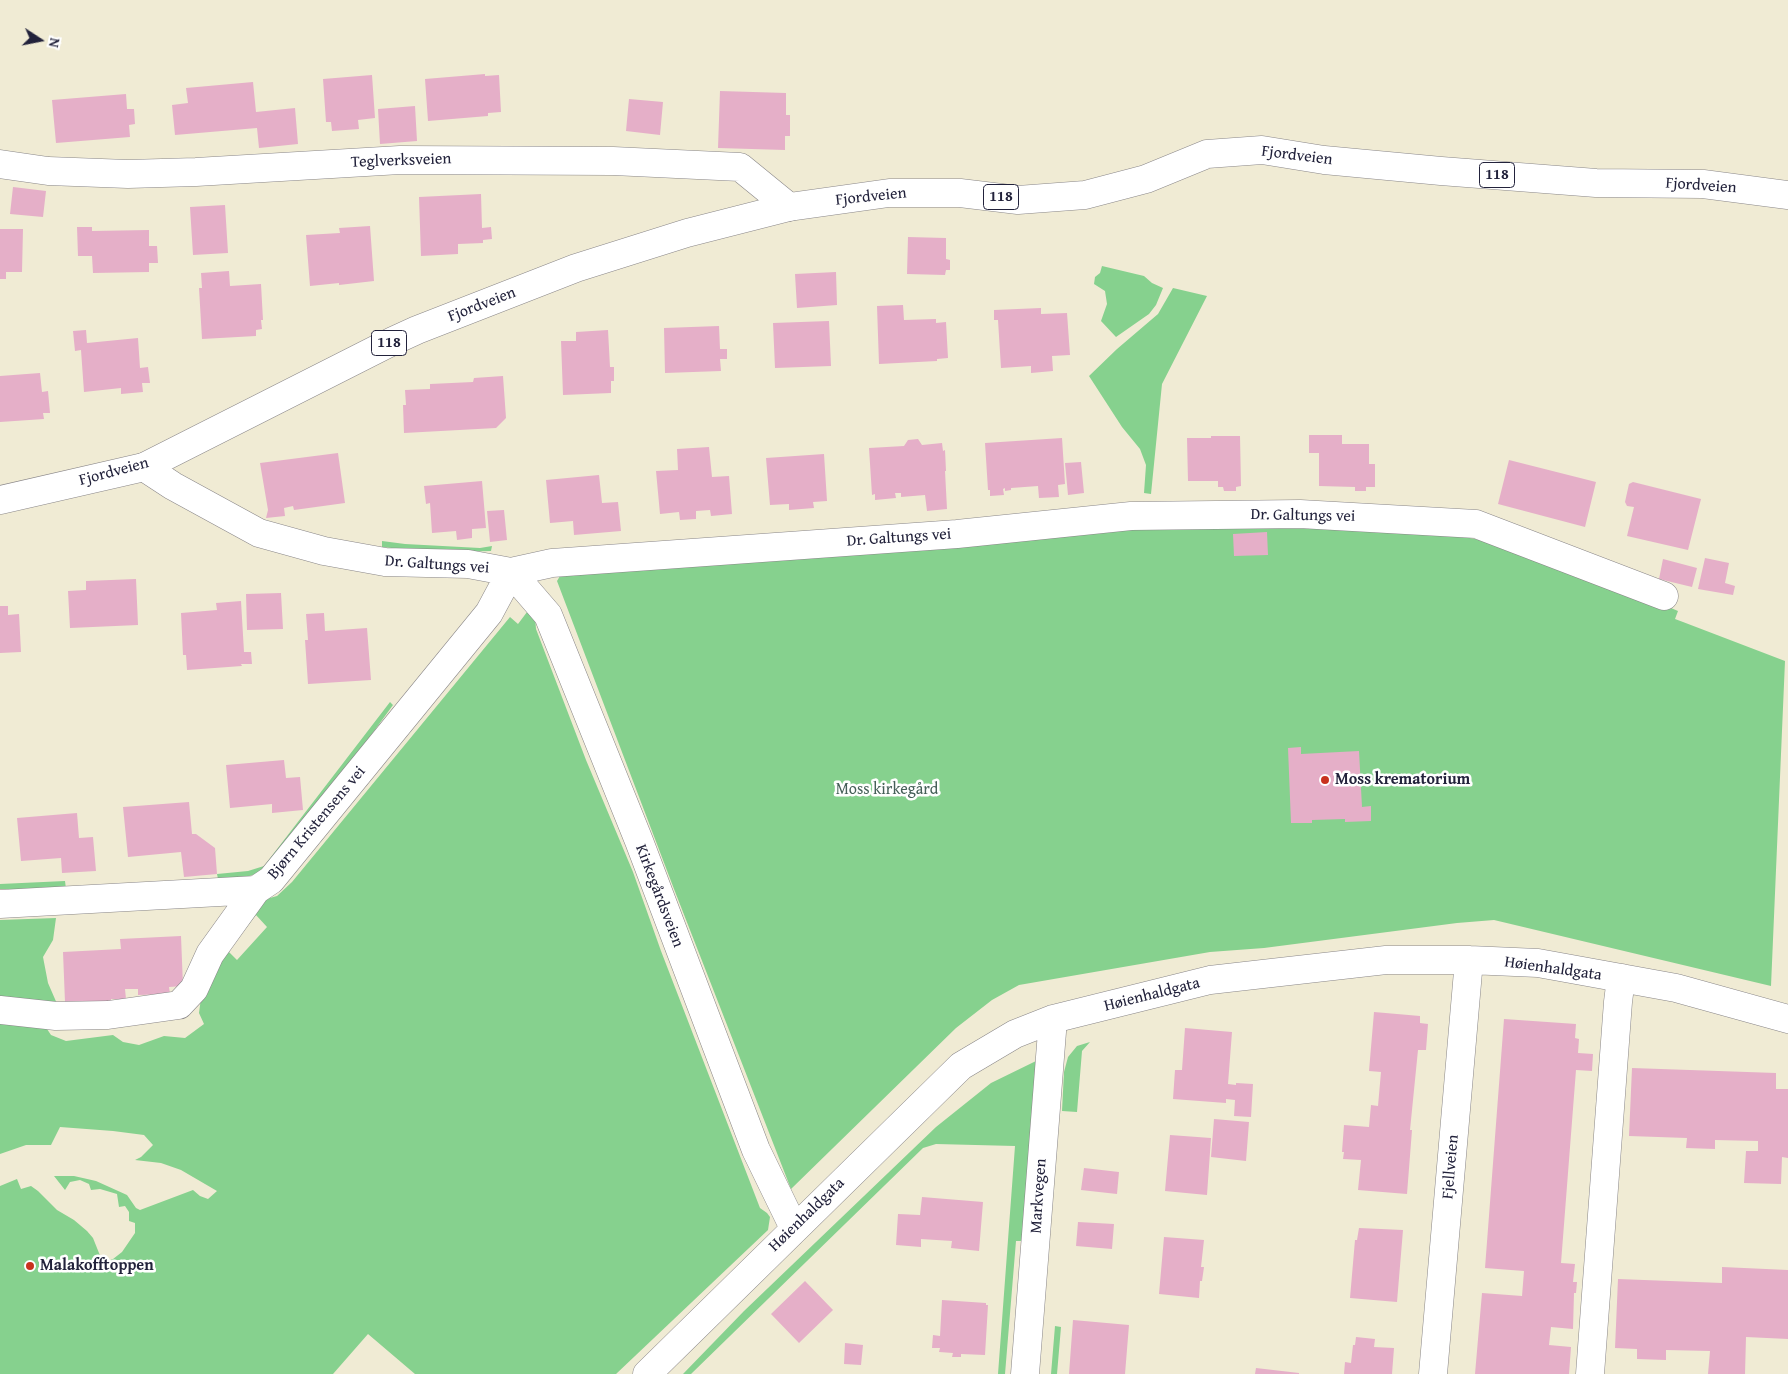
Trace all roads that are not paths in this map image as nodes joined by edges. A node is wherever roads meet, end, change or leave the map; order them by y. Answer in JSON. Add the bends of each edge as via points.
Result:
{"nodes":[{"id":1,"x":0,"y":164,"type":"edge"},
{"id":2,"x":1788,"y":195,"type":"edge"},
{"id":3,"x":789,"y":207,"type":"junction"},
{"id":4,"x":144,"y":467,"type":"junction"},
{"id":5,"x":0,"y":500,"type":"edge"},
{"id":6,"x":511,"y":572,"type":"junction"},
{"id":7,"x":1664,"y":596,"type":"dead end"},
{"id":8,"x":256,"y":890,"type":"junction"},
{"id":9,"x":0,"y":904,"type":"edge"},
{"id":10,"x":1470,"y":960,"type":"junction"},
{"id":11,"x":1621,"y":978,"type":"junction"},
{"id":12,"x":0,"y":1010,"type":"edge"},
{"id":13,"x":1053,"y":1019,"type":"junction"},
{"id":14,"x":1788,"y":1019,"type":"edge"},
{"id":15,"x":794,"y":1228,"type":"junction"},
{"id":16,"x":647,"y":1374,"type":"edge"},
{"id":17,"x":1025,"y":1374,"type":"edge"},
{"id":18,"x":1433,"y":1374,"type":"edge"},
{"id":19,"x":1590,"y":1374,"type":"edge"}],
"edges":[{"from":1,"to":3,"type":"street","name":"Teglverksveien","via":[[48,171],[128,174],[400,160],[613,161],[740,167]]},
{"from":2,"to":3,"type":"street","name":"Fjordveien","number":"118","via":[[1703,184],[1596,182],[1441,171],[1324,160],[1262,150],[1207,154],[1146,179],[1085,195],[1018,200],[960,193],[889,193]]},
{"from":3,"to":4,"type":"street","name":"Fjordveien","number":"118","via":[[687,233],[576,268],[417,330]]},
{"from":4,"to":5,"type":"street","name":"Fjordveien","number":"118"},
{"from":4,"to":6,"type":"street","name":"Dr. Galtungs vei","via":[[259,532],[314,549],[385,562],[468,564]]},
{"from":6,"to":7,"type":"street","name":"Dr. Galtungs vei","via":[[552,563],[957,534],[1131,516],[1300,514],[1476,524]]},
{"from":6,"to":8,"type":"street","name":"Bjørn Kristensens vei","via":[[489,613],[271,880]]},
{"from":6,"to":15,"type":"street","name":"Kirkegårdsveien","via":[[548,615],[639,841],[756,1150]]},
{"from":8,"to":9,"type":"street","name":"Bjørn Kristensens vei"},
{"from":8,"to":12,"type":"street","via":[[210,954],[194,990],[179,1005],[108,1015],[56,1016]]},
{"from":10,"to":11,"type":"street","name":"Høienhaldgata","via":[[1538,964]]},
{"from":10,"to":13,"type":"street","name":"Høienhaldgata","via":[[1386,960],[1219,979]]},
{"from":10,"to":18,"type":"street","name":"Fjellveien"},
{"from":11,"to":14,"type":"street","name":"Høienhaldgata","via":[[1676,988]]},
{"from":11,"to":19,"type":"street"},
{"from":13,"to":15,"type":"street","name":"Høienhaldgata","via":[[1015,1034],[961,1066]]},
{"from":13,"to":17,"type":"street","name":"Markvegen"},
{"from":15,"to":16,"type":"street","name":"Høienhaldgata"}]}
